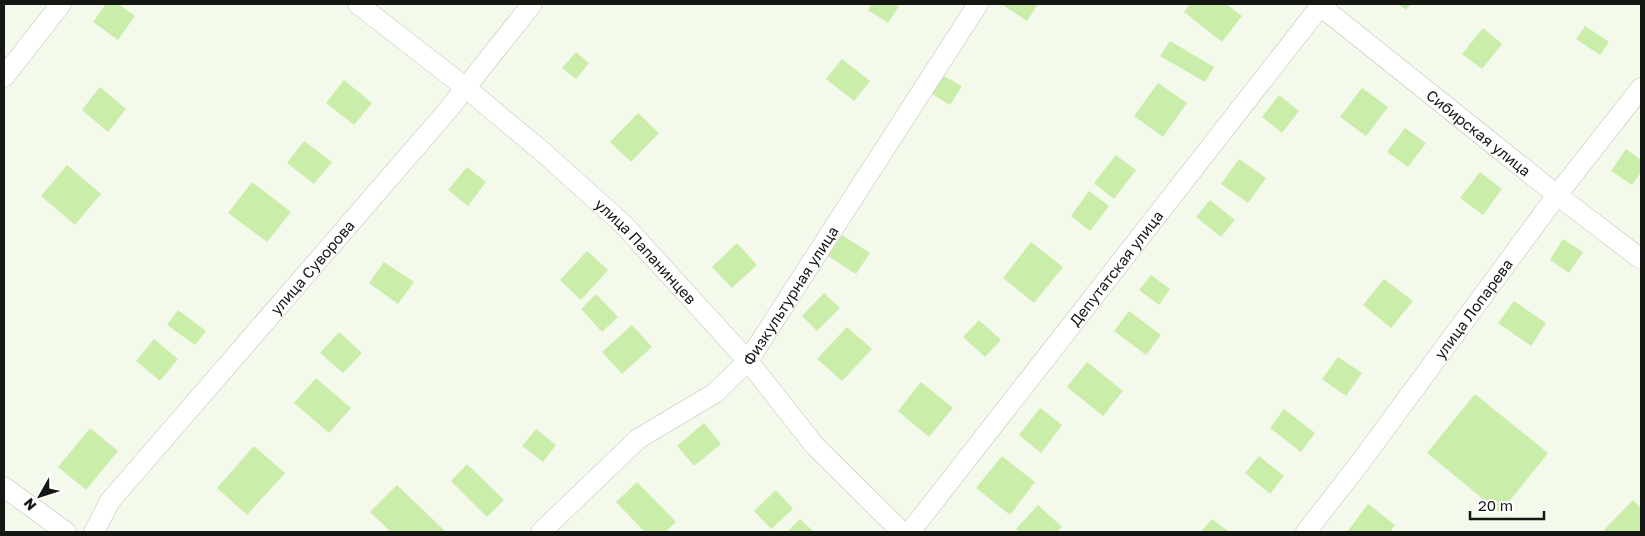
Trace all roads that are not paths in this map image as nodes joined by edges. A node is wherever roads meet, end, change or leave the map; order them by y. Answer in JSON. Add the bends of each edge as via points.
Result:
{"nodes":[{"id":1,"x":61,"y":4,"type":"edge"},
{"id":2,"x":358,"y":4,"type":"edge"},
{"id":3,"x":532,"y":4,"type":"edge"},
{"id":4,"x":978,"y":4,"type":"edge"},
{"id":5,"x":1320,"y":4,"type":"edge"},
{"id":6,"x":4,"y":77,"type":"edge"},
{"id":7,"x":466,"y":88,"type":"junction"},
{"id":8,"x":1641,"y":88,"type":"edge"},
{"id":9,"x":1557,"y":195,"type":"junction"},
{"id":10,"x":1641,"y":259,"type":"edge"},
{"id":11,"x":748,"y":361,"type":"junction"},
{"id":12,"x":4,"y":487,"type":"edge"},
{"id":13,"x":66,"y":532,"type":"edge"},
{"id":14,"x":94,"y":532,"type":"edge"},
{"id":15,"x":541,"y":532,"type":"edge"},
{"id":16,"x":902,"y":532,"type":"edge"},
{"id":17,"x":910,"y":532,"type":"edge"},
{"id":18,"x":1306,"y":532,"type":"edge"}],
"edges":[{"from":1,"to":6,"type":"street"},
{"from":2,"to":7,"type":"street","name":"улица Папанинцев"},
{"from":3,"to":7,"type":"street","name":"улица Суворова"},
{"from":4,"to":11,"type":"street","name":"Физкультурная улица"},
{"from":5,"to":9,"type":"street","name":"Сибирская улица"},
{"from":5,"to":17,"type":"street","name":"Депутатская улица"},
{"from":7,"to":11,"type":"street","name":"улица Папанинцев","via":[[624,224]]},
{"from":7,"to":14,"type":"street","name":"улица Суворова","via":[[110,501]]},
{"from":8,"to":9,"type":"street","name":"улица Лопарева"},
{"from":9,"to":10,"type":"street","name":"Сибирская улица"},
{"from":9,"to":18,"type":"street","name":"улица Лопарева"},
{"from":11,"to":15,"type":"street","name":"Физкультурная улица","via":[[715,393],[638,439]]},
{"from":11,"to":16,"type":"street","name":"улица Папанинцев","via":[[816,446]]},
{"from":12,"to":13,"type":"street"}]}
